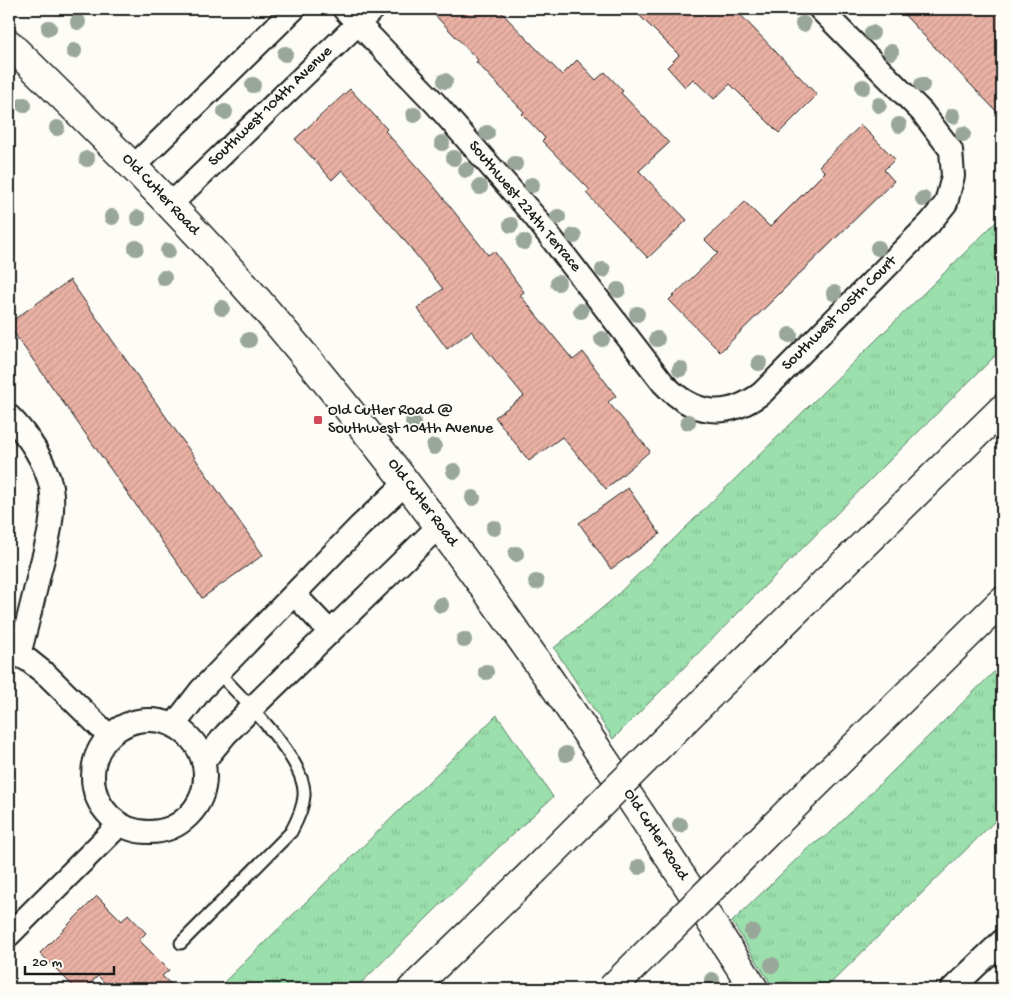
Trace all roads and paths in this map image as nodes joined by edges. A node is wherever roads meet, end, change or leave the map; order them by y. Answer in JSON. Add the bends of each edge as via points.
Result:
{"nodes":[{"id":1,"x":294,"y":9,"type":"edge"},
{"id":2,"x":820,"y":9,"type":"edge"},
{"id":3,"x":358,"y":13,"type":"edge"},
{"id":4,"x":9,"y":44,"type":"edge"},
{"id":5,"x":134,"y":166,"type":"junction"},
{"id":6,"x":170,"y":205,"type":"junction"},
{"id":7,"x":698,"y":408,"type":"joint"},
{"id":8,"x":1002,"y":408,"type":"edge"},
{"id":9,"x":9,"y":416,"type":"edge"},
{"id":10,"x":406,"y":482,"type":"junction"},
{"id":11,"x":440,"y":525,"type":"junction"},
{"id":12,"x":294,"y":594,"type":"junction"},
{"id":13,"x":1002,"y":601,"type":"edge"},
{"id":14,"x":330,"y":632,"type":"junction"},
{"id":15,"x":14,"y":653,"type":"edge"},
{"id":16,"x":218,"y":672,"type":"junction"},
{"id":17,"x":251,"y":709,"type":"junction"},
{"id":18,"x":174,"y":726,"type":"junction"},
{"id":19,"x":108,"y":736,"type":"junction"},
{"id":20,"x":203,"y":762,"type":"junction"},
{"id":21,"x":120,"y":824,"type":"junction"},
{"id":22,"x":11,"y":927,"type":"edge"},
{"id":23,"x":1002,"y":941,"type":"edge"},
{"id":24,"x":181,"y":943,"type":"dead end"},
{"id":25,"x":412,"y":989,"type":"edge"},
{"id":26,"x":611,"y":989,"type":"edge"},
{"id":27,"x":754,"y":989,"type":"edge"},
{"id":28,"x":952,"y":989,"type":"edge"}],
"edges":[{"from":1,"to":5,"type":"street"},
{"from":2,"to":7,"type":"street","name":"Southwest 105th Court","via":[[922,112],[951,150],[953,176],[946,203],[762,393],[745,404],[725,410]]},
{"from":3,"to":6,"type":"street","name":"Southwest 104th Avenue"},
{"from":3,"to":7,"type":"street","name":"Southwest 224th Terrace","via":[[535,217],[663,383]]},
{"from":4,"to":5,"type":"main road","name":"Old Cutler Road"},
{"from":5,"to":6,"type":"main road","name":"Old Cutler Road"},
{"from":6,"to":10,"type":"main road","name":"Old Cutler Road","via":[[279,324]]},
{"from":8,"to":25,"type":"main road","bridge":true},
{"from":9,"to":15,"type":"street","via":[[43,463],[51,488],[46,545]]},
{"from":10,"to":11,"type":"main road","name":"Old Cutler Road"},
{"from":10,"to":12,"type":"street"},
{"from":11,"to":14,"type":"street"},
{"from":11,"to":27,"type":"main road","name":"Old Cutler Road","via":[[655,834]]},
{"from":12,"to":14,"type":"street"},
{"from":12,"to":16,"type":"street"},
{"from":13,"to":26,"type":"main road","bridge":true},
{"from":14,"to":17,"type":"street"},
{"from":15,"to":19,"type":"street","via":[[48,676]]},
{"from":16,"to":17,"type":"lane"},
{"from":16,"to":18,"type":"street","via":[[200,690]]},
{"from":17,"to":20,"type":"street"},
{"from":17,"to":24,"type":"lane","via":[[287,750],[300,774],[304,795],[300,814],[291,832]]},
{"from":18,"to":19,"type":"street","via":[[157,720],[140,720],[123,725]]},
{"from":18,"to":20,"type":"street","via":[[187,734]]},
{"from":19,"to":21,"type":"street","via":[[93,766],[93,782],[97,799],[106,814]]},
{"from":20,"to":21,"type":"street","via":[[205,781],[201,799],[190,815],[175,826],[156,832],[137,831]]},
{"from":21,"to":22,"type":"street"},
{"from":23,"to":28,"type":"street"}]}
